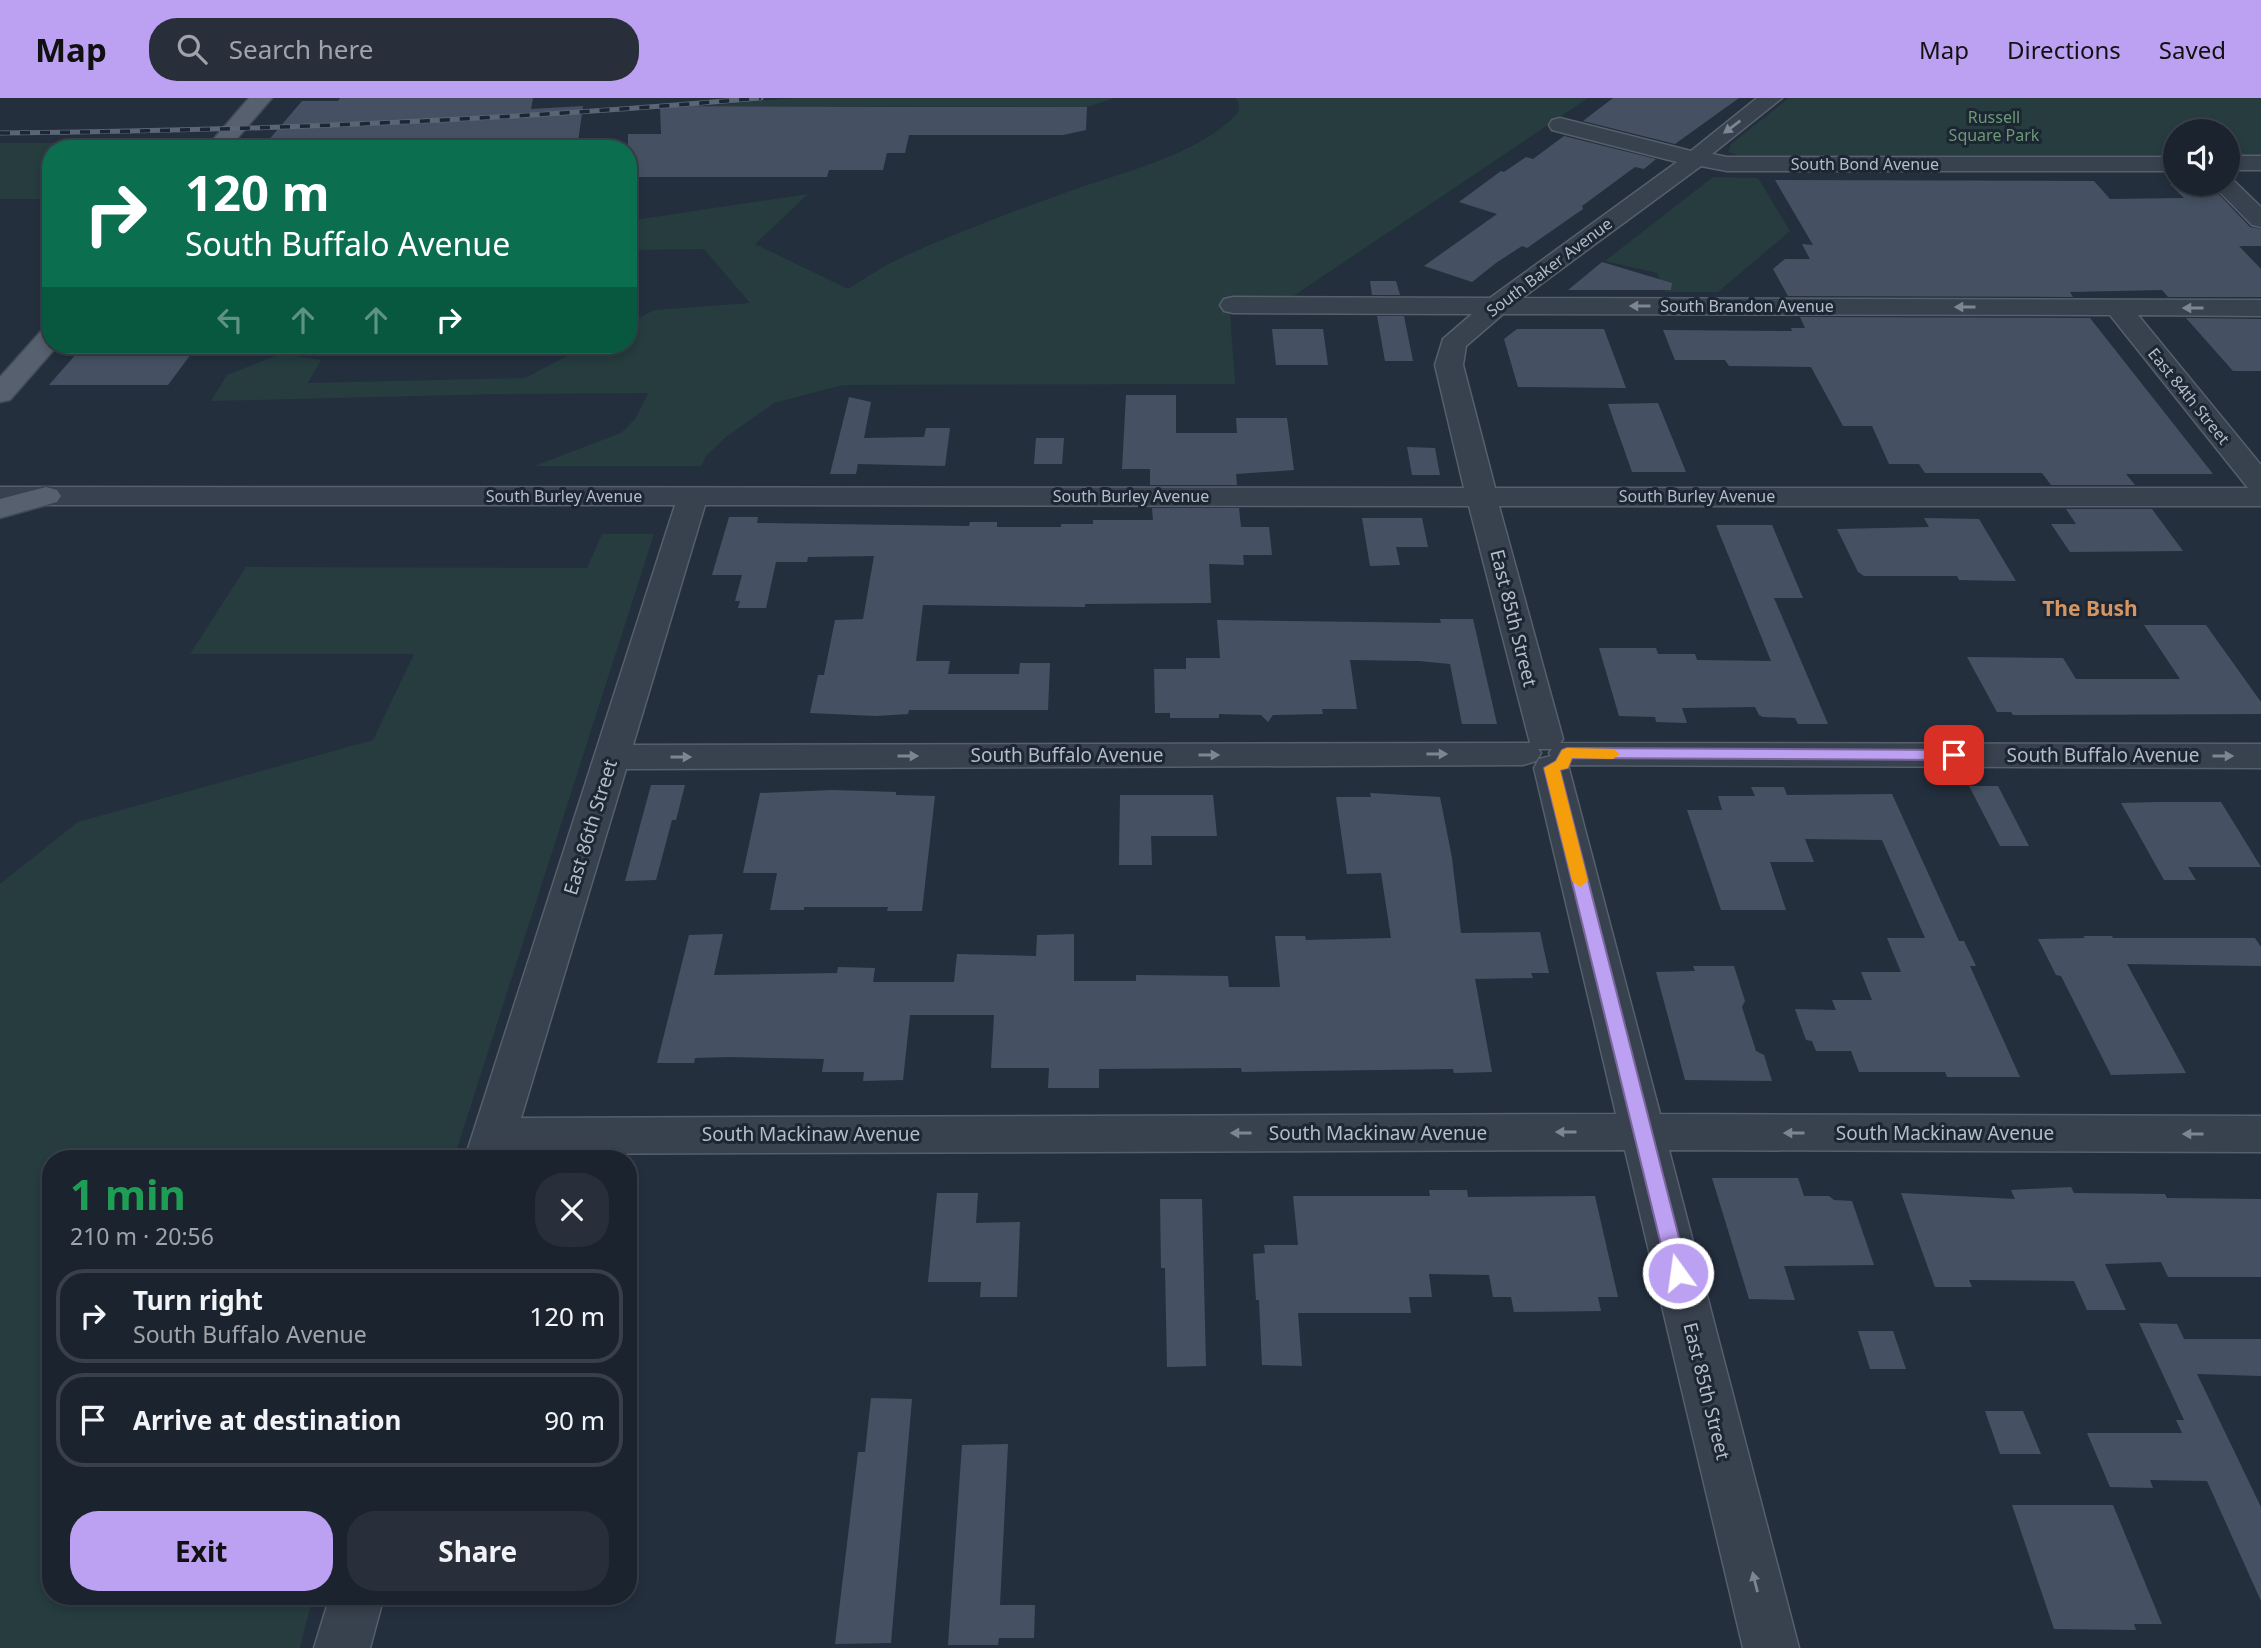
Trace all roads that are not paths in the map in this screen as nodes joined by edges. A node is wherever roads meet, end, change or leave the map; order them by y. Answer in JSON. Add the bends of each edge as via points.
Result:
{"nodes":[{"id":1,"x":261,"y":98,"type":"edge"},
{"id":2,"x":1771,"y":98,"type":"edge"},
{"id":3,"x":1560,"y":125,"type":"dead end"},
{"id":4,"x":224,"y":140,"type":"edge"},
{"id":5,"x":1696,"y":159,"type":"junction"},
{"id":6,"x":2240,"y":163,"type":"edge"},
{"id":7,"x":2261,"y":163,"type":"edge"},
{"id":8,"x":2163,"y":164,"type":"edge"},
{"id":9,"x":2236,"y":196,"type":"edge"},
{"id":10,"x":2261,"y":220,"type":"edge"},
{"id":11,"x":1233,"y":305,"type":"dead end"},
{"id":12,"x":1496,"y":305,"type":"junction"},
{"id":13,"x":2116,"y":307,"type":"junction"},
{"id":14,"x":2261,"y":308,"type":"edge"},
{"id":15,"x":42,"y":346,"type":"edge"},
{"id":16,"x":0,"y":394,"type":"edge"},
{"id":17,"x":2261,"y":484,"type":"edge"},
{"id":18,"x":0,"y":496,"type":"edge"},
{"id":19,"x":46,"y":496,"type":"junction"},
{"id":20,"x":693,"y":496,"type":"junction"},
{"id":21,"x":1484,"y":496,"type":"junction"},
{"id":22,"x":2261,"y":497,"type":"edge"},
{"id":23,"x":0,"y":509,"type":"edge"},
{"id":24,"x":1546,"y":753,"type":"junction"},
{"id":25,"x":2261,"y":756,"type":"edge"},
{"id":26,"x":612,"y":757,"type":"junction"},
{"id":27,"x":1642,"y":1132,"type":"junction"},
{"id":28,"x":2261,"y":1134,"type":"edge"},
{"id":29,"x":491,"y":1147,"type":"edge"},
{"id":30,"x":354,"y":1605,"type":"edge"},
{"id":31,"x":342,"y":1648,"type":"edge"},
{"id":32,"x":1771,"y":1648,"type":"edge"}],
"edges":[{"from":1,"to":4,"type":"main road"},
{"from":2,"to":5,"type":"street","name":"South Baker Avenue","one_way":true},
{"from":3,"to":5,"type":"street","name":"South Bond Avenue"},
{"from":5,"to":8,"type":"street","name":"South Bond Avenue","via":[[1727,164]]},
{"from":5,"to":12,"type":"street","name":"South Baker Avenue"},
{"from":6,"to":7,"type":"street"},
{"from":9,"to":10,"type":"street"},
{"from":11,"to":12,"type":"street","name":"South Brandon Avenue"},
{"from":13,"to":12,"type":"street","name":"South Brandon Avenue","one_way":true},
{"from":12,"to":21,"type":"street","name":"South Baker Avenue","via":[[1458,338],[1449,365]]},
{"from":14,"to":13,"type":"street","name":"South Brandon Avenue","one_way":true},
{"from":13,"to":17,"type":"street","name":"East 84th Street"},
{"from":15,"to":16,"type":"main road"},
{"from":18,"to":19,"type":"street","name":"South Burley Avenue"},
{"from":19,"to":20,"type":"street","name":"South Burley Avenue"},
{"from":19,"to":23,"type":"main road"},
{"from":20,"to":21,"type":"street","name":"South Burley Avenue"},
{"from":20,"to":26,"type":"street","name":"East 86th Street"},
{"from":21,"to":22,"type":"street","name":"South Burley Avenue"},
{"from":21,"to":24,"type":"street","name":"East 85th Street"},
{"from":24,"to":25,"type":"street","name":"South Buffalo Avenue","one_way":true},
{"from":26,"to":24,"type":"street","name":"South Buffalo Avenue","one_way":true},
{"from":24,"to":27,"type":"street","name":"East 85th Street"},
{"from":26,"to":29,"type":"street","name":"East 86th Street"},
{"from":28,"to":27,"type":"street","name":"South Mackinaw Avenue","one_way":true},
{"from":27,"to":29,"type":"street","name":"South Mackinaw Avenue","one_way":true},
{"from":32,"to":27,"type":"street","name":"East 85th Street","one_way":true},
{"from":30,"to":31,"type":"street"}]}
